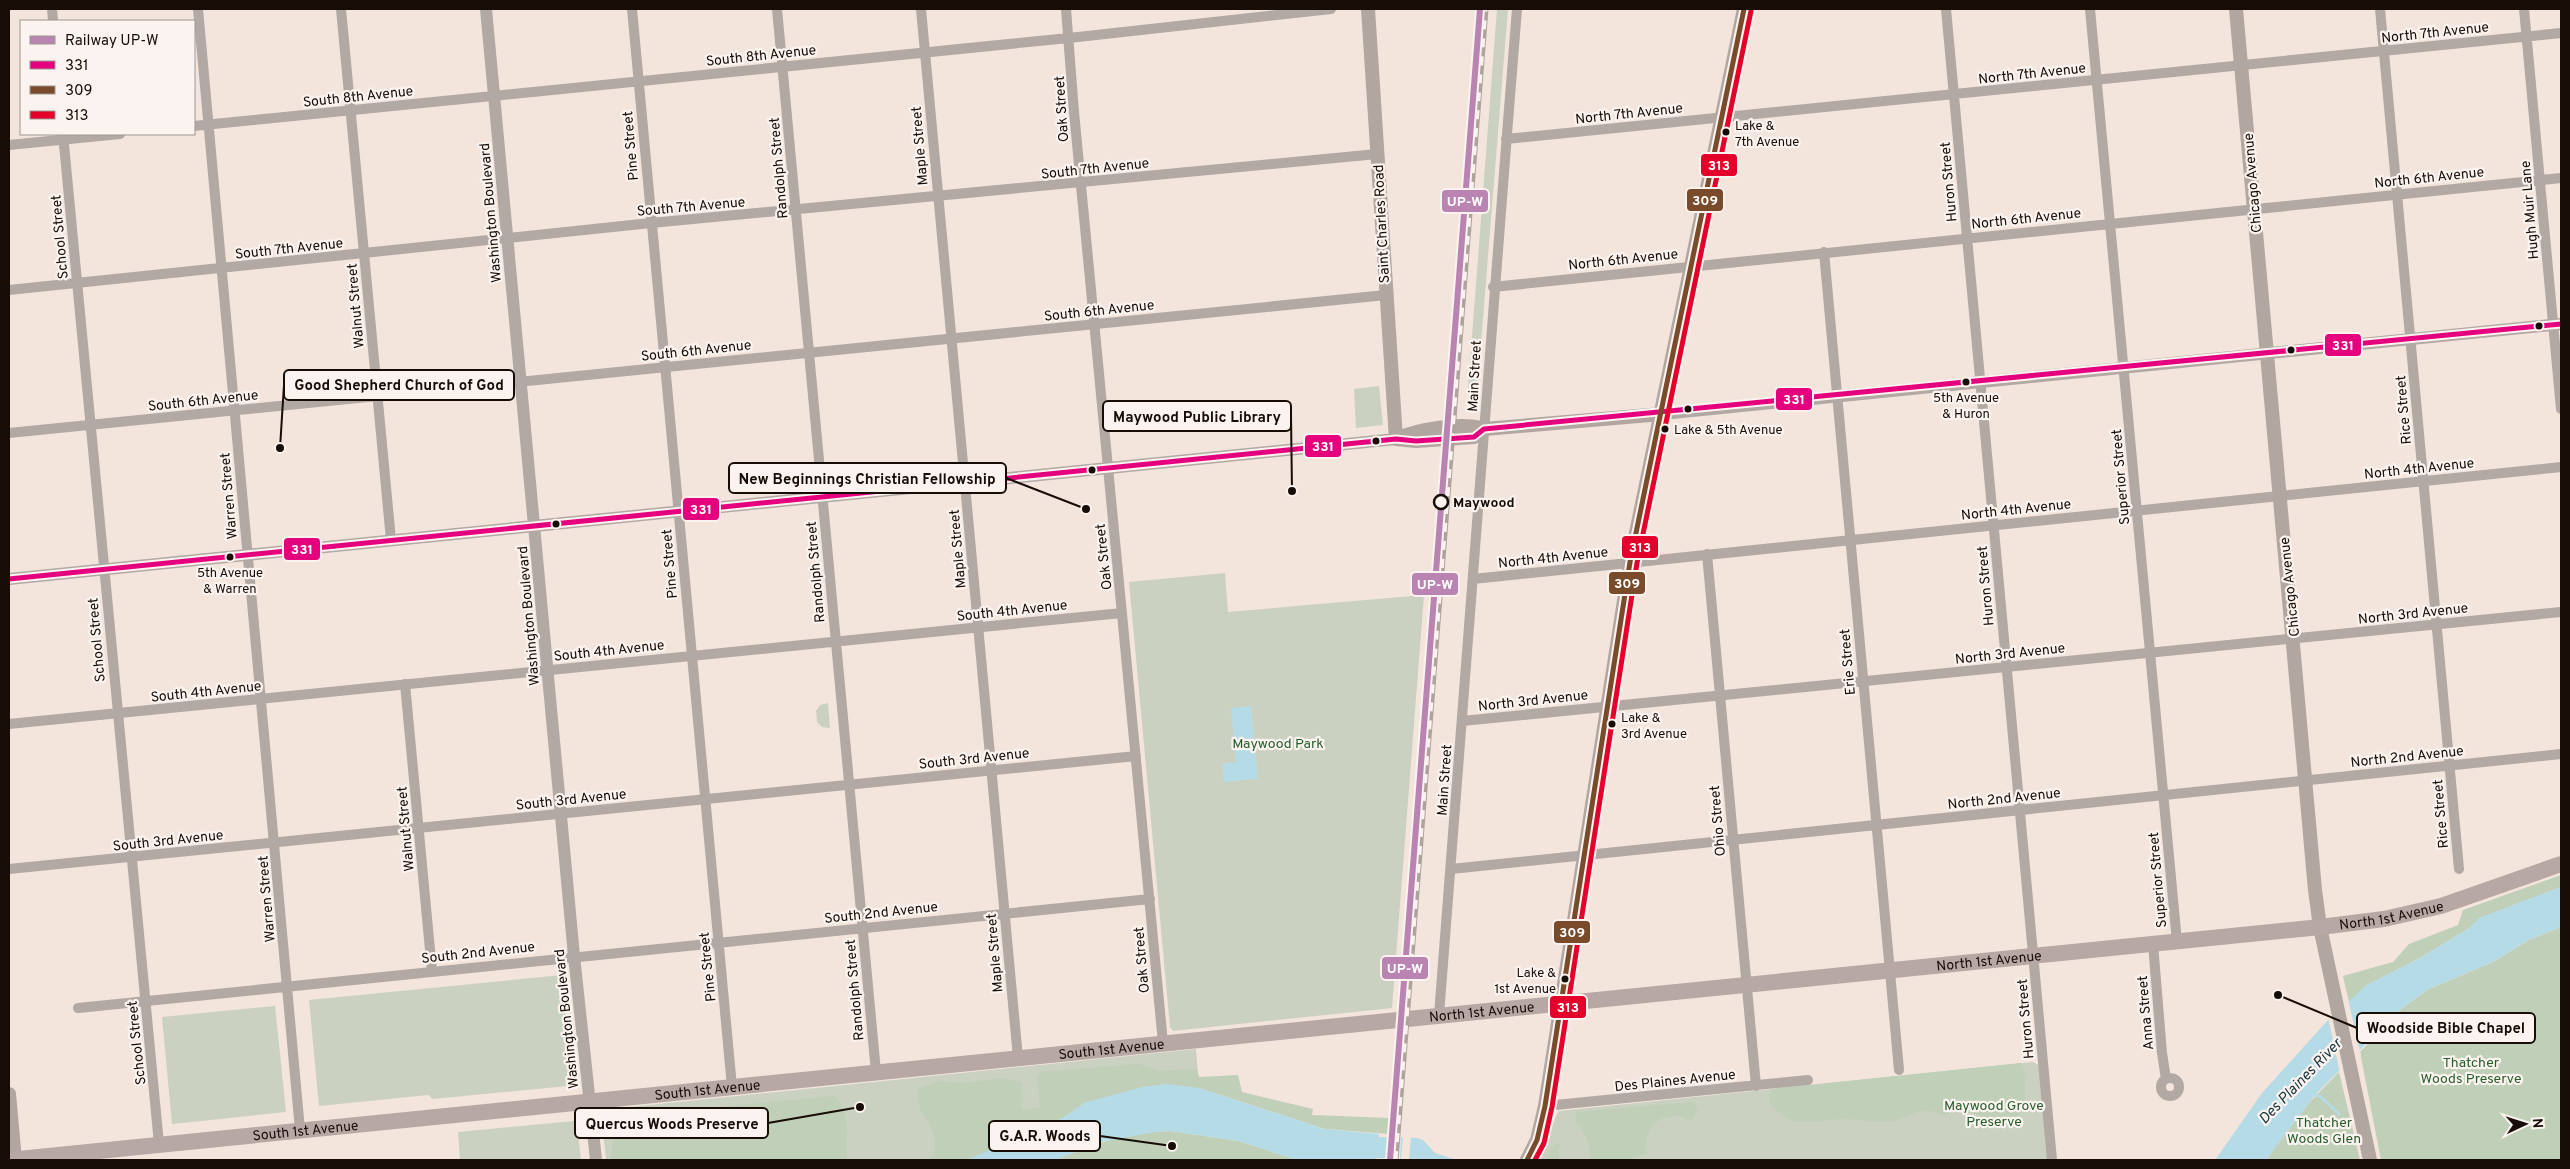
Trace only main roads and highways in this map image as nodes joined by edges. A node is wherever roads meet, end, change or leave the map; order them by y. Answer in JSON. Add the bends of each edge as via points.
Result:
{"nodes":[{"id":1,"x":1368,"y":9,"type":"edge"},
{"id":2,"x":1744,"y":9,"type":"edge"},
{"id":3,"x":2236,"y":9,"type":"edge"},
{"id":4,"x":1662,"y":414,"type":"junction"},
{"id":5,"x":2561,"y":864,"type":"edge"},
{"id":6,"x":2320,"y":927,"type":"junction"},
{"id":7,"x":1562,"y":1002,"type":"junction"},
{"id":8,"x":1408,"y":1018,"type":"joint"},
{"id":9,"x":9,"y":1094,"type":"edge"},
{"id":10,"x":13,"y":1160,"type":"edge"},
{"id":11,"x":1527,"y":1160,"type":"edge"},
{"id":12,"x":2370,"y":1160,"type":"edge"}],
"edges":[{"from":1,"to":4,"type":"main road","name":"Saint Charles Road","via":[[1396,439],[1416,441],[1454,433],[1474,437],[1484,430]]},
{"from":2,"to":4,"type":"main road"},
{"from":3,"to":6,"type":"main road","name":"Chicago Avenue"},
{"from":4,"to":7,"type":"main road","via":[[1630,562]]},
{"from":5,"to":6,"type":"main road","name":"North 1st Avenue","via":[[2441,906],[2384,919]]},
{"from":6,"to":7,"type":"main road","name":"North 1st Avenue"},
{"from":6,"to":12,"type":"main road","name":"Chicago Avenue"},
{"from":7,"to":8,"type":"main road","name":"North 1st Avenue"},
{"from":7,"to":11,"type":"main road","via":[[1545,1106],[1537,1140]]},
{"from":8,"to":10,"type":"main road","name":"South 1st Avenue"},
{"from":9,"to":10,"type":"main road"}]}
